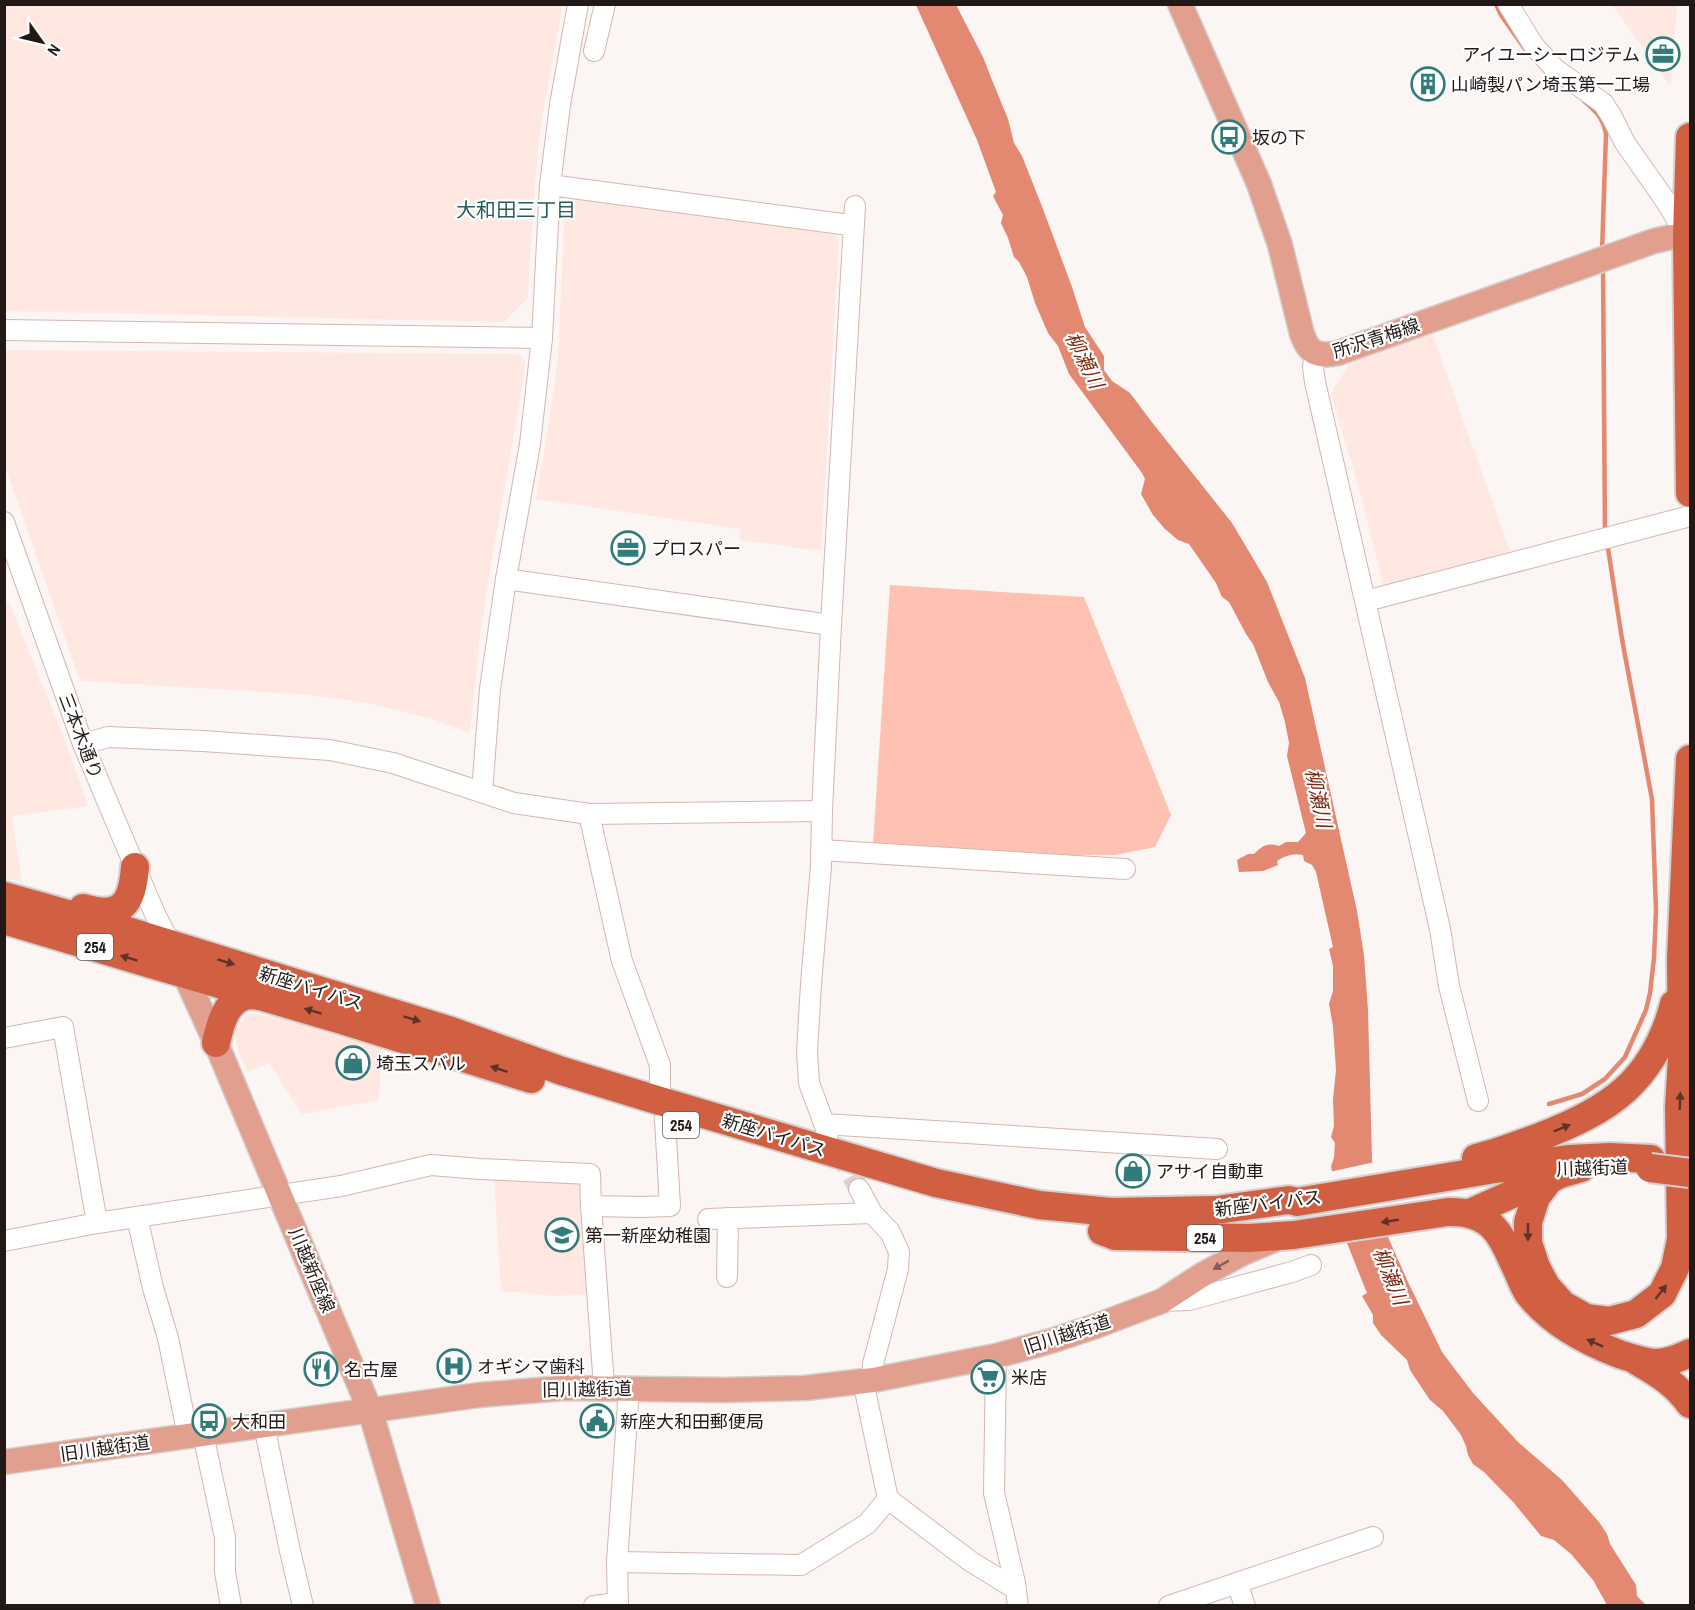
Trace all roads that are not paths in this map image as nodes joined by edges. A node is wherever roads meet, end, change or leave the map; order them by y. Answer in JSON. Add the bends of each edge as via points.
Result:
{"nodes":[{"id":1,"x":578,"y":4,"type":"edge"},
{"id":2,"x":605,"y":4,"type":"edge"},
{"id":3,"x":1180,"y":4,"type":"edge"},
{"id":4,"x":1508,"y":4,"type":"edge"},
{"id":5,"x":594,"y":51,"type":"dead end"},
{"id":6,"x":1690,"y":137,"type":"edge"},
{"id":7,"x":550,"y":185,"type":"junction"},
{"id":8,"x":1689,"y":236,"type":"edge"},
{"id":9,"x":4,"y":330,"type":"edge"},
{"id":10,"x":542,"y":338,"type":"junction"},
{"id":11,"x":1315,"y":353,"type":"junction"},
{"id":12,"x":1690,"y":493,"type":"edge"},
{"id":13,"x":1690,"y":516,"type":"edge"},
{"id":14,"x":4,"y":522,"type":"edge"},
{"id":15,"x":9,"y":548,"type":"edge"},
{"id":16,"x":506,"y":579,"type":"junction"},
{"id":17,"x":1366,"y":601,"type":"junction"},
{"id":18,"x":831,"y":625,"type":"junction"},
{"id":19,"x":83,"y":744,"type":"junction"},
{"id":20,"x":1690,"y":759,"type":"edge"},
{"id":21,"x":482,"y":792,"type":"junction"},
{"id":22,"x":822,"y":811,"type":"junction"},
{"id":23,"x":589,"y":814,"type":"junction"},
{"id":24,"x":821,"y":850,"type":"junction"},
{"id":25,"x":135,"y":867,"type":"junction"},
{"id":26,"x":1125,"y":869,"type":"dead end"},
{"id":27,"x":4,"y":894,"type":"edge"},
{"id":28,"x":4,"y":920,"type":"edge"},
{"id":29,"x":170,"y":944,"type":"junction"},
{"id":30,"x":1682,"y":958,"type":"junction"},
{"id":31,"x":185,"y":973,"type":"junction"},
{"id":32,"x":1449,"y":986,"type":"junction"},
{"id":33,"x":265,"y":997,"type":"junction"},
{"id":34,"x":4,"y":1038,"type":"edge"},
{"id":35,"x":216,"y":1043,"type":"junction"},
{"id":36,"x":1453,"y":1060,"type":"dead end"},
{"id":37,"x":1478,"y":1101,"type":"dead end"},
{"id":38,"x":662,"y":1111,"type":"junction"},
{"id":39,"x":1217,"y":1149,"type":"dead end"},
{"id":40,"x":1690,"y":1156,"type":"edge"},
{"id":41,"x":1651,"y":1159,"type":"junction"},
{"id":42,"x":1690,"y":1164,"type":"edge"},
{"id":43,"x":1589,"y":1167,"type":"junction"},
{"id":44,"x":1690,"y":1173,"type":"edge"},
{"id":45,"x":1495,"y":1174,"type":"junction"},
{"id":46,"x":1549,"y":1180,"type":"junction"},
{"id":47,"x":1447,"y":1186,"type":"junction"},
{"id":48,"x":859,"y":1189,"type":"tunnel mouth"},
{"id":49,"x":280,"y":1195,"type":"junction"},
{"id":50,"x":591,"y":1206,"type":"junction"},
{"id":51,"x":1297,"y":1213,"type":"junction"},
{"id":52,"x":872,"y":1214,"type":"junction"},
{"id":53,"x":137,"y":1217,"type":"junction"},
{"id":54,"x":728,"y":1218,"type":"junction"},
{"id":55,"x":708,"y":1219,"type":"dead end"},
{"id":56,"x":97,"y":1223,"type":"junction"},
{"id":57,"x":4,"y":1241,"type":"edge"},
{"id":58,"x":1311,"y":1265,"type":"dead end"},
{"id":59,"x":727,"y":1276,"type":"dead end"},
{"id":60,"x":1162,"y":1301,"type":"junction"},
{"id":61,"x":1690,"y":1353,"type":"edge"},
{"id":62,"x":996,"y":1356,"type":"junction"},
{"id":63,"x":1633,"y":1359,"type":"junction"},
{"id":64,"x":868,"y":1380,"type":"junction"},
{"id":65,"x":604,"y":1387,"type":"junction"},
{"id":66,"x":629,"y":1388,"type":"junction"},
{"id":67,"x":1690,"y":1404,"type":"edge"},
{"id":68,"x":370,"y":1410,"type":"junction"},
{"id":69,"x":264,"y":1425,"type":"junction"},
{"id":70,"x":195,"y":1435,"type":"junction"},
{"id":71,"x":4,"y":1462,"type":"edge"},
{"id":72,"x":888,"y":1499,"type":"junction"},
{"id":73,"x":1373,"y":1537,"type":"dead end"},
{"id":74,"x":617,"y":1562,"type":"junction"},
{"id":75,"x":1015,"y":1583,"type":"junction"},
{"id":76,"x":1237,"y":1583,"type":"junction"},
{"id":77,"x":618,"y":1604,"type":"edge"},
{"id":78,"x":231,"y":1605,"type":"edge"},
{"id":79,"x":303,"y":1605,"type":"edge"},
{"id":80,"x":428,"y":1605,"type":"edge"},
{"id":81,"x":594,"y":1605,"type":"edge"},
{"id":82,"x":1018,"y":1605,"type":"edge"},
{"id":83,"x":1170,"y":1605,"type":"edge"},
{"id":84,"x":1245,"y":1605,"type":"edge"}],
"edges":[{"from":1,"to":7,"type":"street"},
{"from":2,"to":5,"type":"street"},
{"from":3,"to":11,"type":"main road","name":"所沢青梅線","via":[[1259,184],[1280,245],[1302,334]]},
{"from":4,"to":8,"type":"street","via":[[1534,46],[1555,69],[1603,103],[1625,143]]},
{"from":6,"to":8,"type":"highway"},
{"from":7,"to":10,"type":"street"},
{"from":7,"to":18,"type":"street","via":[[842,224],[855,215]]},
{"from":8,"to":11,"type":"main road","name":"所沢青梅線","via":[[1654,241],[1338,353]]},
{"from":8,"to":12,"type":"highway"},
{"from":9,"to":10,"type":"street"},
{"from":10,"to":16,"type":"street","via":[[530,444]]},
{"from":11,"to":17,"type":"street","via":[[1315,382]]},
{"from":13,"to":17,"type":"street"},
{"from":14,"to":15,"type":"street","name":"三本木通り"},
{"from":15,"to":19,"type":"street","name":"三本木通り"},
{"from":16,"to":18,"type":"street"},
{"from":16,"to":21,"type":"street","via":[[490,688]]},
{"from":17,"to":32,"type":"street","via":[[1440,929]]},
{"from":18,"to":22,"type":"street"},
{"from":19,"to":21,"type":"street","via":[[108,736],[330,750],[393,763]]},
{"from":19,"to":25,"type":"street","name":"三本木通り"},
{"from":20,"to":30,"type":"highway"},
{"from":21,"to":23,"type":"street","via":[[514,803]]},
{"from":22,"to":23,"type":"street"},
{"from":22,"to":24,"type":"street"},
{"from":23,"to":38,"type":"street","via":[[622,961],[660,1065]]},
{"from":24,"to":26,"type":"street"},
{"from":24,"to":39,"type":"street","via":[[807,1052],[809,1083],[826,1129]]},
{"from":25,"to":27,"type":"highway","via":[[127,901],[111,912],[49,898]]},
{"from":25,"to":29,"type":"street","name":"三本木通り"},
{"from":27,"to":29,"type":"highway","name":"新座バイパス","number":"254"},
{"from":31,"to":28,"type":"highway","name":"新座バイパス","number":"254","one_way":true},
{"from":29,"to":31,"type":"main road","name":"川越新座線"},
{"from":29,"to":38,"type":"highway","name":"新座バイパス","number":"254","one_way":true,"via":[[451,1031]]},
{"from":46,"to":30,"type":"highway","one_way":true,"via":[[1531,1209],[1528,1243],[1546,1286],[1563,1305],[1586,1318],[1609,1321],[1636,1314],[1662,1294],[1675,1268],[1681,1239]]},
{"from":47,"to":30,"type":"highway","one_way":true,"via":[[1495,1153],[1562,1129],[1618,1097],[1641,1074],[1669,1025]]},
{"from":31,"to":33,"type":"highway","name":"新座バイパス","number":"254"},
{"from":31,"to":35,"type":"main road","name":"川越新座線"},
{"from":32,"to":36,"type":"street"},
{"from":32,"to":37,"type":"street"},
{"from":33,"to":35,"type":"highway","via":[[249,995],[230,1005]]},
{"from":38,"to":33,"type":"highway","name":"新座バイパス","number":"254","one_way":true},
{"from":34,"to":56,"type":"street","via":[[63,1028]]},
{"from":35,"to":49,"type":"main road","name":"川越新座線"},
{"from":38,"to":50,"type":"street","via":[[670,1206]]},
{"from":38,"to":51,"type":"highway","name":"新座バイパス","number":"254","via":[[1039,1205],[1111,1212]]},
{"from":38,"to":51,"type":"highway","name":"新座バイパス","number":"254","via":[[914,1194],[1027,1221],[1102,1231],[1238,1222]]},
{"from":40,"to":41,"type":"highway"},
{"from":41,"to":42,"type":"highway","name":"川越街道","number":"254"},
{"from":41,"to":43,"type":"highway","name":"川越街道","number":"254"},
{"from":41,"to":44,"type":"highway","name":"川越街道","number":"254","bridge":true},
{"from":41,"to":45,"type":"highway","name":"川越街道","number":"254","via":[[1570,1160]]},
{"from":41,"to":47,"type":"highway","via":[[1599,1150],[1560,1153]]},
{"from":43,"to":45,"type":"highway","name":"川越街道","number":"254"},
{"from":43,"to":46,"type":"highway"},
{"from":45,"to":47,"type":"highway","name":"新座バイパス","number":"254"},
{"from":46,"to":47,"type":"highway","via":[[1530,1186]]},
{"from":47,"to":51,"type":"highway","name":"新座バイパス","number":"254"},
{"from":63,"to":47,"type":"highway","one_way":true,"via":[[1581,1337],[1548,1314],[1526,1291],[1498,1233]]},
{"from":48,"to":52,"type":"street"},
{"from":49,"to":50,"type":"street","via":[[341,1186],[431,1165],[590,1173]]},
{"from":49,"to":53,"type":"street"},
{"from":49,"to":68,"type":"main road","name":"川越新座線"},
{"from":50,"to":65,"type":"street"},
{"from":51,"to":60,"type":"main road","name":"旧川越街道","one_way":true,"via":[[1268,1242],[1202,1275]]},
{"from":52,"to":54,"type":"street"},
{"from":52,"to":64,"type":"street","via":[[890,1232],[899,1252],[898,1269]]},
{"from":53,"to":56,"type":"street"},
{"from":53,"to":70,"type":"street"},
{"from":54,"to":55,"type":"street"},
{"from":54,"to":59,"type":"street"},
{"from":56,"to":57,"type":"street"},
{"from":58,"to":60,"type":"street","via":[[1189,1300]]},
{"from":60,"to":62,"type":"main road","name":"旧川越街道","via":[[1051,1341]]},
{"from":61,"to":63,"type":"highway","via":[[1654,1363]]},
{"from":62,"to":64,"type":"main road","name":"旧川越街道"},
{"from":62,"to":75,"type":"street","via":[[994,1493]]},
{"from":63,"to":67,"type":"highway","via":[[1663,1376]]},
{"from":64,"to":66,"type":"main road","name":"旧川越街道","via":[[806,1388]]},
{"from":64,"to":72,"type":"street"},
{"from":65,"to":66,"type":"main road","name":"旧川越街道"},
{"from":65,"to":68,"type":"main road","name":"旧川越街道","via":[[479,1395]]},
{"from":66,"to":74,"type":"street"},
{"from":68,"to":69,"type":"main road","name":"旧川越街道"},
{"from":68,"to":80,"type":"main road","name":"川越新座線"},
{"from":69,"to":70,"type":"main road","name":"旧川越街道"},
{"from":69,"to":79,"type":"street"},
{"from":70,"to":71,"type":"main road","name":"旧川越街道"},
{"from":70,"to":78,"type":"street","via":[[225,1537],[225,1572]]},
{"from":72,"to":74,"type":"street","via":[[867,1524],[801,1564]]},
{"from":72,"to":75,"type":"street","via":[[970,1561],[1009,1585]]},
{"from":73,"to":76,"type":"street"},
{"from":74,"to":77,"type":"street"},
{"from":75,"to":82,"type":"street"},
{"from":76,"to":83,"type":"street"},
{"from":76,"to":84,"type":"street"},
{"from":77,"to":81,"type":"street"}]}
